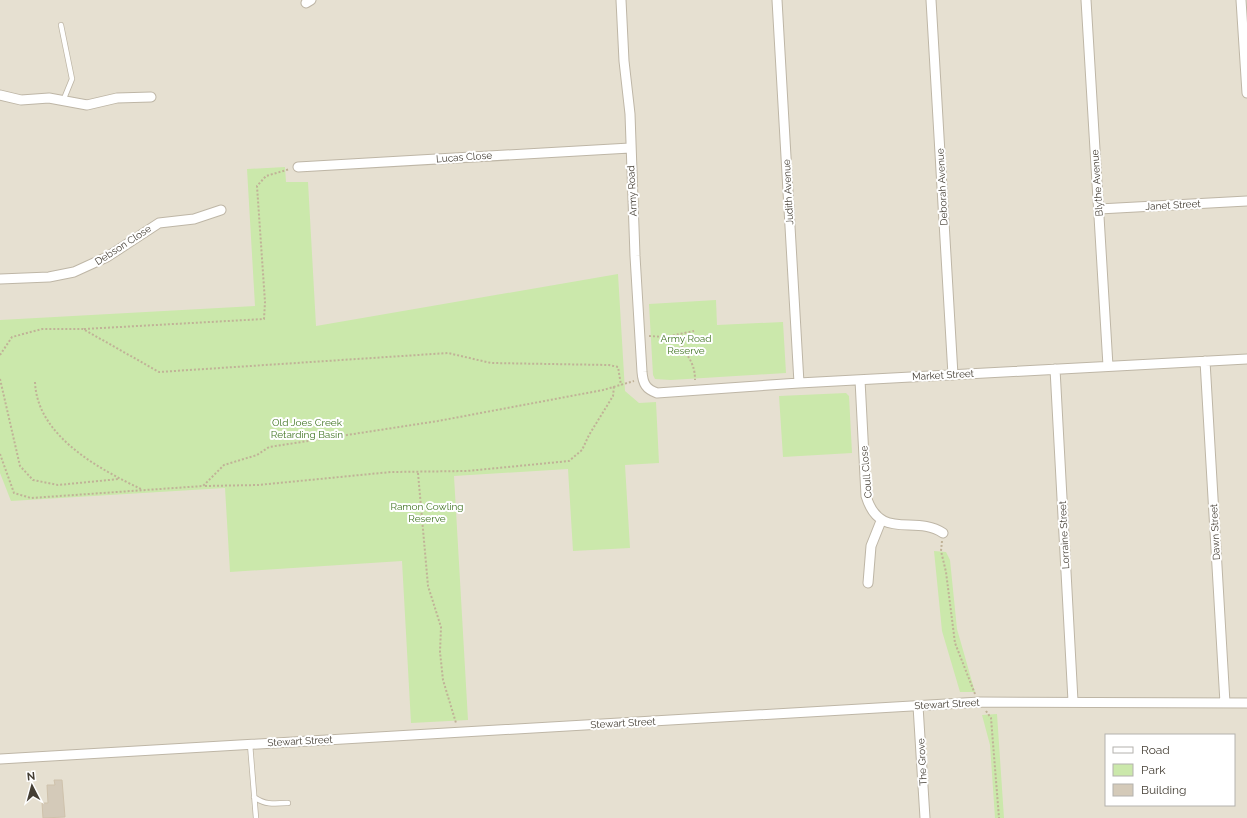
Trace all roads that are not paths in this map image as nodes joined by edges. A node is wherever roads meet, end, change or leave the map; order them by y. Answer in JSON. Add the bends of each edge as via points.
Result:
{"nodes":[{"id":1,"x":621,"y":0,"type":"edge"},
{"id":2,"x":777,"y":0,"type":"edge"},
{"id":3,"x":931,"y":0,"type":"edge"},
{"id":4,"x":1086,"y":0,"type":"edge"},
{"id":5,"x":1241,"y":0,"type":"edge"},
{"id":6,"x":61,"y":25,"type":"dead end"},
{"id":7,"x":1247,"y":93,"type":"edge"},
{"id":8,"x":0,"y":96,"type":"edge"},
{"id":9,"x":151,"y":97,"type":"dead end"},
{"id":10,"x":63,"y":101,"type":"junction"},
{"id":11,"x":630,"y":148,"type":"junction"},
{"id":12,"x":298,"y":167,"type":"road end"},
{"id":13,"x":1247,"y":201,"type":"edge"},
{"id":14,"x":1099,"y":209,"type":"junction"},
{"id":15,"x":221,"y":210,"type":"dead end"},
{"id":16,"x":0,"y":279,"type":"edge"},
{"id":17,"x":1247,"y":359,"type":"edge"},
{"id":18,"x":1205,"y":361,"type":"junction"},
{"id":19,"x":1108,"y":366,"type":"junction"},
{"id":20,"x":1055,"y":369,"type":"junction"},
{"id":21,"x":953,"y":375,"type":"junction"},
{"id":22,"x":860,"y":380,"type":"junction"},
{"id":23,"x":643,"y":382,"type":"joint"},
{"id":24,"x":799,"y":383,"type":"junction"},
{"id":25,"x":881,"y":521,"type":"junction"},
{"id":26,"x":943,"y":533,"type":"dead end"},
{"id":27,"x":868,"y":583,"type":"dead end"},
{"id":28,"x":1073,"y":701,"type":"junction"},
{"id":29,"x":1225,"y":703,"type":"junction"},
{"id":30,"x":1247,"y":703,"type":"edge"},
{"id":31,"x":918,"y":706,"type":"junction"},
{"id":32,"x":250,"y":744,"type":"junction"},
{"id":33,"x":0,"y":759,"type":"edge"},
{"id":34,"x":254,"y":797,"type":"junction"},
{"id":35,"x":288,"y":803,"type":"dead end"},
{"id":36,"x":256,"y":818,"type":"edge"},
{"id":37,"x":925,"y":818,"type":"edge"}],
"edges":[{"from":1,"to":11,"type":"street","name":"Army Road","via":[[630,114]]},
{"from":2,"to":24,"type":"street","name":"Judith Avenue"},
{"from":3,"to":21,"type":"street","name":"Deborah Avenue"},
{"from":4,"to":14,"type":"street","name":"Blythe Avenue"},
{"from":5,"to":7,"type":"street"},
{"from":6,"to":10,"type":"lane","via":[[72,79]]},
{"from":8,"to":10,"type":"street","via":[[21,100],[49,98]]},
{"from":9,"to":10,"type":"street","via":[[117,98],[87,105]]},
{"from":11,"to":12,"type":"street","name":"Lucas Close"},
{"from":11,"to":23,"type":"street","name":"Army Road"},
{"from":13,"to":14,"type":"street","name":"Janet Street"},
{"from":14,"to":19,"type":"street","name":"Blythe Avenue"},
{"from":15,"to":16,"type":"street","name":"Debson Close","via":[[194,218],[159,222],[107,257],[74,272],[49,277]]},
{"from":17,"to":18,"type":"street","name":"Market Street"},
{"from":18,"to":19,"type":"street","name":"Market Street"},
{"from":18,"to":29,"type":"street","name":"Dawn Street"},
{"from":19,"to":20,"type":"street","name":"Market Street"},
{"from":20,"to":21,"type":"street","name":"Market Street"},
{"from":20,"to":28,"type":"street","name":"Lorraine Street"},
{"from":21,"to":22,"type":"street","name":"Market Street"},
{"from":22,"to":24,"type":"street","name":"Market Street"},
{"from":22,"to":25,"type":"street","name":"Coull Close","via":[[866,496],[869,506]]},
{"from":23,"to":24,"type":"street","name":"Market Street","via":[[648,390],[657,392]]},
{"from":25,"to":26,"type":"street","via":[[904,526],[934,526]]},
{"from":25,"to":27,"type":"street","via":[[871,546]]},
{"from":28,"to":29,"type":"street","name":"Stewart Street"},
{"from":28,"to":31,"type":"street","name":"Stewart Street"},
{"from":29,"to":30,"type":"street","name":"Stewart Street"},
{"from":31,"to":32,"type":"street","name":"Stewart Street"},
{"from":31,"to":37,"type":"street","name":"The Grove"},
{"from":32,"to":33,"type":"street","name":"Stewart Street"},
{"from":32,"to":34,"type":"lane"},
{"from":34,"to":35,"type":"lane","via":[[271,804]]},
{"from":34,"to":36,"type":"lane"}]}
